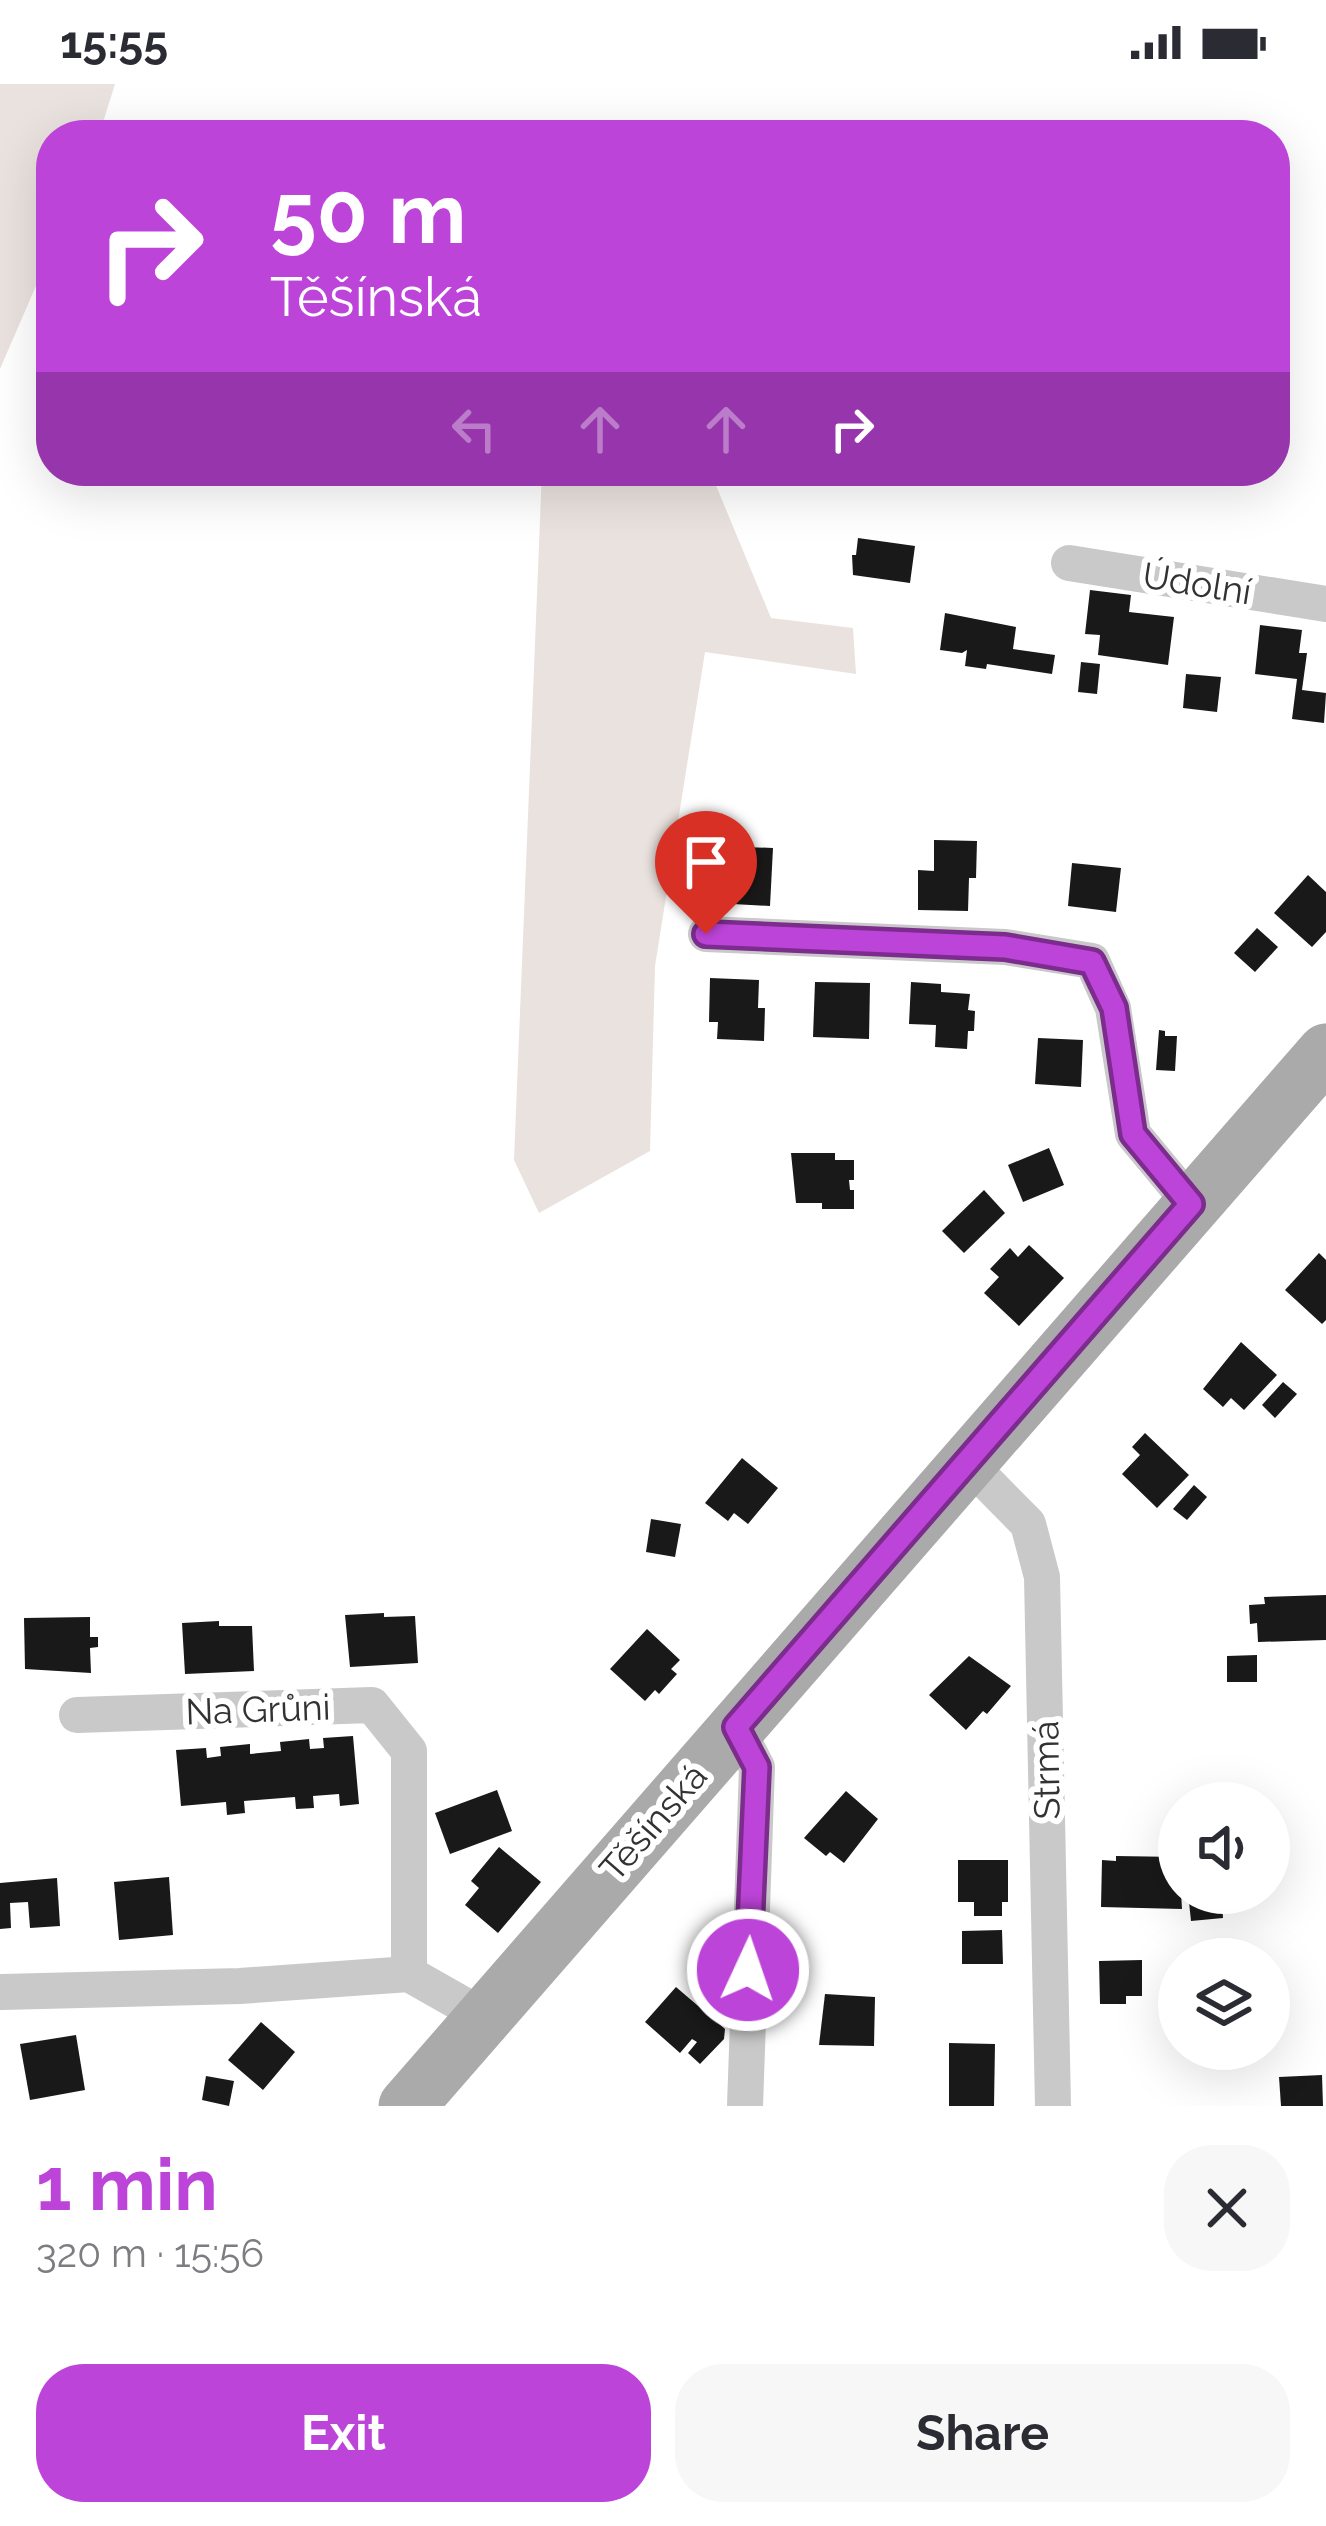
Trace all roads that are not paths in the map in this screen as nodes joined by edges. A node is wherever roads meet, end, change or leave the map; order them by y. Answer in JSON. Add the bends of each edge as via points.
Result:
{"nodes":[{"id":1,"x":1069,"y":562,"type":"dead end"},
{"id":2,"x":1326,"y":604,"type":"edge"},
{"id":3,"x":706,"y":934,"type":"dead end"},
{"id":4,"x":1326,"y":1052,"type":"edge"},
{"id":5,"x":1191,"y":1204,"type":"junction"},
{"id":6,"x":966,"y":1461,"type":"junction"},
{"id":7,"x":76,"y":1715,"type":"dead end"},
{"id":8,"x":736,"y":1727,"type":"junction"},
{"id":9,"x":409,"y":1974,"type":"junction"},
{"id":10,"x":2,"y":1992,"type":"edge"},
{"id":11,"x":484,"y":2016,"type":"junction"},
{"id":12,"x":407,"y":2106,"type":"edge"},
{"id":13,"x":745,"y":2106,"type":"edge"},
{"id":14,"x":1053,"y":2106,"type":"edge"}],
"edges":[{"from":1,"to":2,"type":"street","name":"Údolní"},
{"from":3,"to":5,"type":"street","via":[[1005,947],[1092,962],[1114,1008],[1133,1134]]},
{"from":4,"to":5,"type":"main road","name":"Těšínská"},
{"from":5,"to":6,"type":"main road","name":"Těšínská"},
{"from":6,"to":8,"type":"main road","name":"Těšínská"},
{"from":6,"to":14,"type":"street","name":"Strmá","via":[[1028,1524],[1042,1577]]},
{"from":7,"to":9,"type":"street","name":"Na Grůni","via":[[372,1705],[409,1751]]},
{"from":8,"to":11,"type":"main road","name":"Těšínská"},
{"from":8,"to":13,"type":"street","via":[[757,1767]]},
{"from":9,"to":10,"type":"street"},
{"from":9,"to":11,"type":"street"},
{"from":11,"to":12,"type":"main road","name":"Těšínská"}]}
